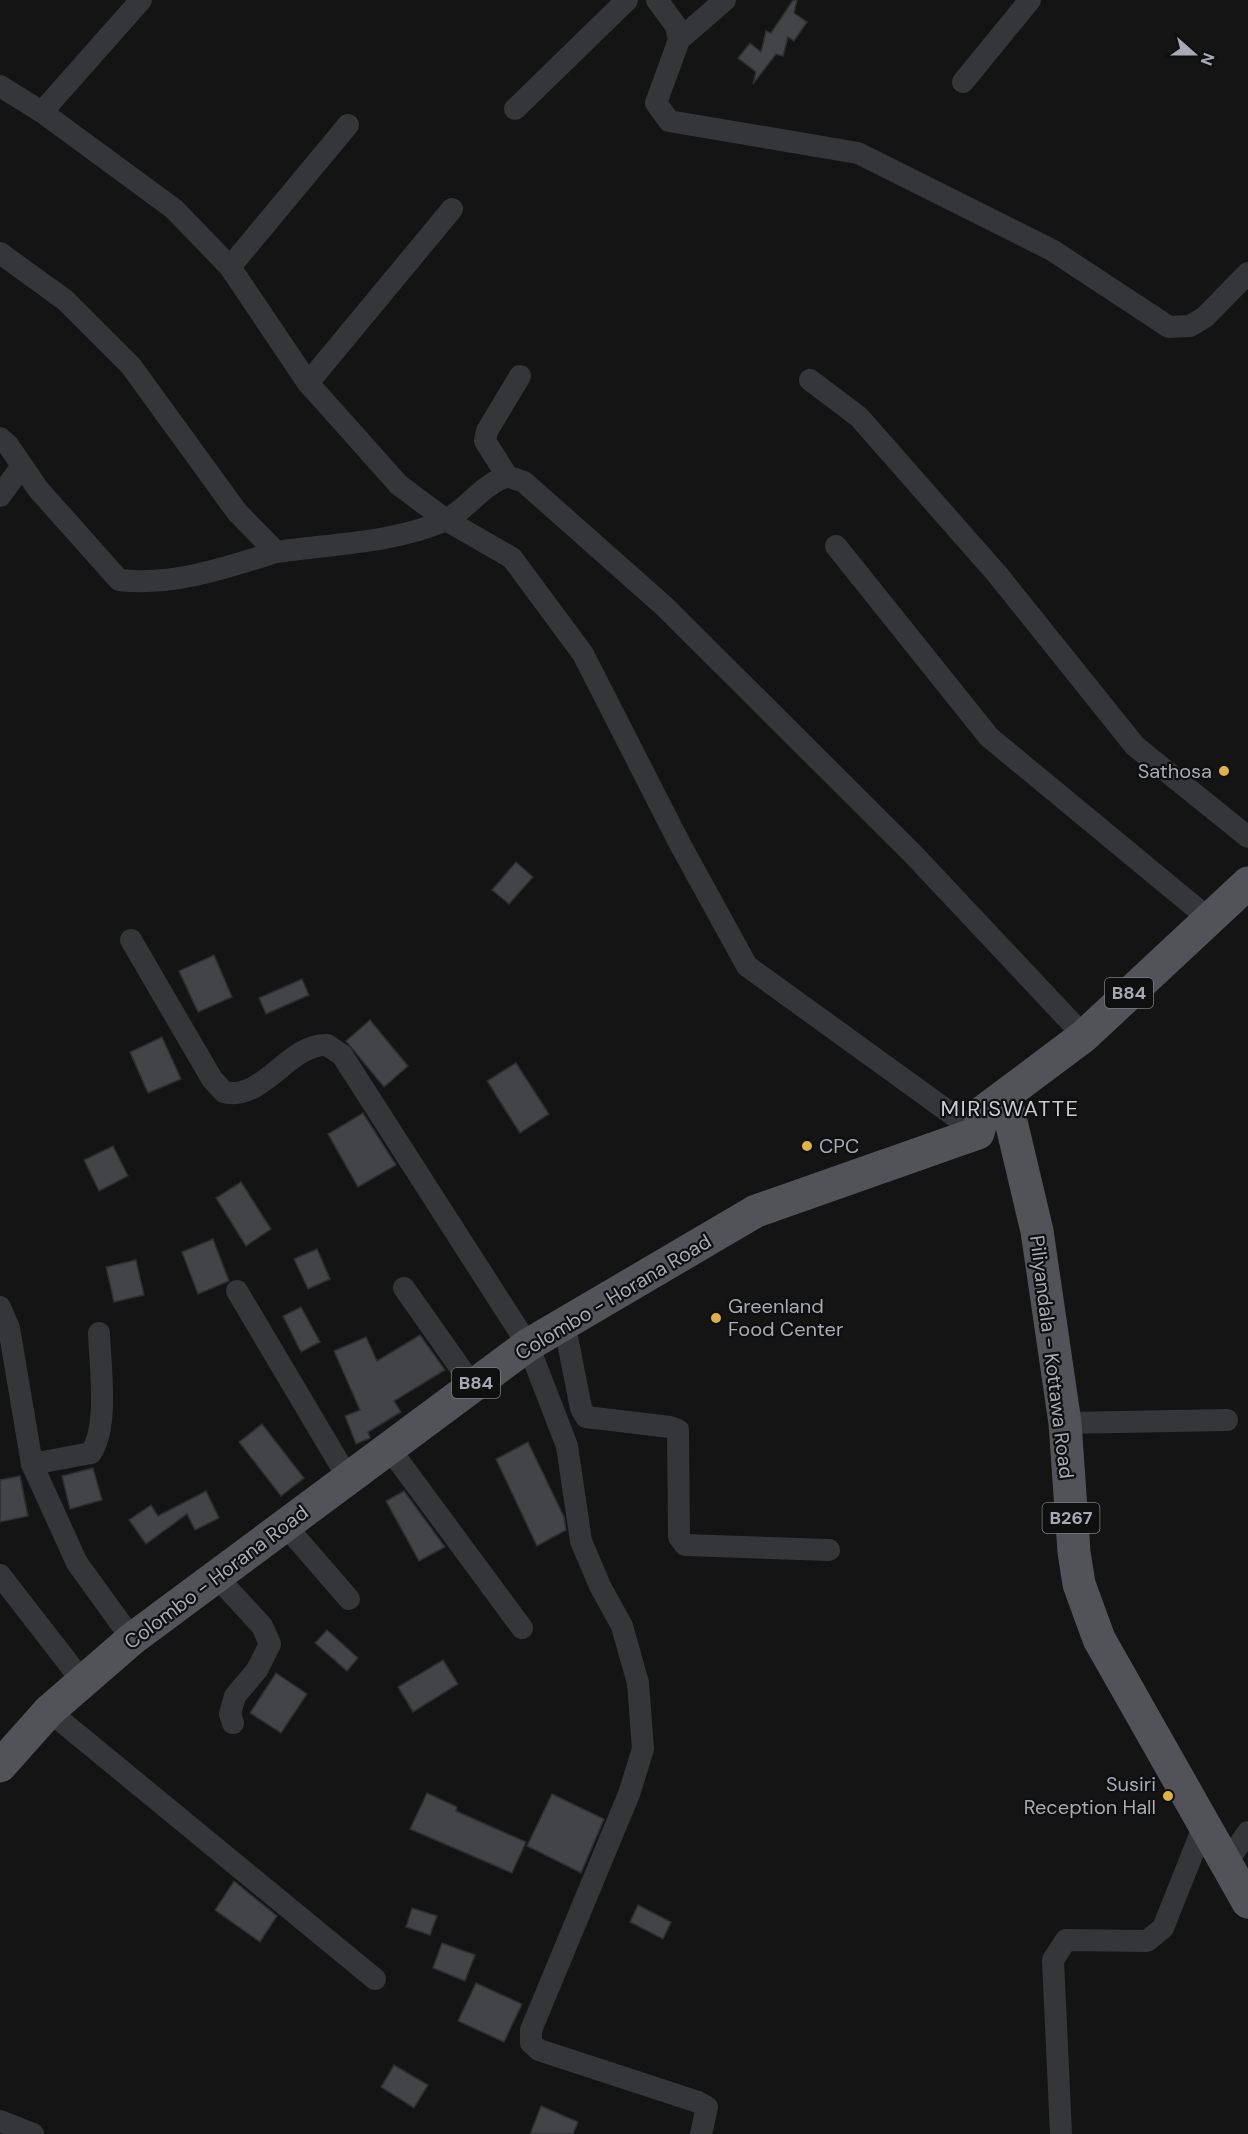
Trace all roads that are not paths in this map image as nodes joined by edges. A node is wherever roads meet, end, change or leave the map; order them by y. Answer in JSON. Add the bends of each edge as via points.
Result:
{"nodes":[{"id":1,"x":141,"y":0,"type":"edge"},
{"id":2,"x":627,"y":0,"type":"edge"},
{"id":3,"x":657,"y":0,"type":"edge"},
{"id":4,"x":725,"y":0,"type":"edge"},
{"id":5,"x":1030,"y":0,"type":"edge"},
{"id":6,"x":679,"y":40,"type":"junction"},
{"id":7,"x":963,"y":82,"type":"dead end"},
{"id":8,"x":0,"y":86,"type":"edge"},
{"id":9,"x":515,"y":109,"type":"dead end"},
{"id":10,"x":42,"y":112,"type":"junction"},
{"id":11,"x":348,"y":125,"type":"dead end"},
{"id":12,"x":452,"y":209,"type":"dead end"},
{"id":13,"x":0,"y":252,"type":"edge"},
{"id":14,"x":230,"y":267,"type":"junction"},
{"id":15,"x":1248,"y":273,"type":"edge"},
{"id":16,"x":520,"y":376,"type":"dead end"},
{"id":17,"x":810,"y":380,"type":"dead end"},
{"id":18,"x":308,"y":383,"type":"junction"},
{"id":19,"x":0,"y":438,"type":"edge"},
{"id":20,"x":22,"y":466,"type":"junction"},
{"id":21,"x":507,"y":476,"type":"junction"},
{"id":22,"x":0,"y":496,"type":"edge"},
{"id":23,"x":446,"y":520,"type":"junction"},
{"id":24,"x":836,"y":546,"type":"dead end"},
{"id":25,"x":276,"y":552,"type":"junction"},
{"id":26,"x":1248,"y":837,"type":"edge"},
{"id":27,"x":1248,"y":883,"type":"edge"},
{"id":28,"x":1208,"y":918,"type":"junction"},
{"id":29,"x":130,"y":940,"type":"dead end"},
{"id":30,"x":1084,"y":1036,"type":"junction"},
{"id":31,"x":1005,"y":1096,"type":"junction"},
{"id":32,"x":978,"y":1133,"type":"junction"},
{"id":33,"x":404,"y":1288,"type":"dead end"},
{"id":34,"x":237,"y":1291,"type":"dead end"},
{"id":35,"x":0,"y":1307,"type":"edge"},
{"id":36,"x":564,"y":1322,"type":"junction"},
{"id":37,"x":99,"y":1333,"type":"dead end"},
{"id":38,"x":528,"y":1345,"type":"junction"},
{"id":39,"x":473,"y":1386,"type":"junction"},
{"id":40,"x":1227,"y":1420,"type":"dead end"},
{"id":41,"x":1065,"y":1423,"type":"junction"},
{"id":42,"x":389,"y":1448,"type":"junction"},
{"id":43,"x":33,"y":1464,"type":"junction"},
{"id":44,"x":348,"y":1478,"type":"junction"},
{"id":45,"x":285,"y":1525,"type":"junction"},
{"id":46,"x":829,"y":1550,"type":"dead end"},
{"id":47,"x":0,"y":1575,"type":"edge"},
{"id":48,"x":216,"y":1576,"type":"junction"},
{"id":49,"x":349,"y":1599,"type":"dead end"},
{"id":50,"x":522,"y":1628,"type":"dead end"},
{"id":51,"x":132,"y":1639,"type":"junction"},
{"id":52,"x":83,"y":1682,"type":"junction"},
{"id":53,"x":50,"y":1711,"type":"junction"},
{"id":54,"x":233,"y":1723,"type":"dead end"},
{"id":55,"x":0,"y":1766,"type":"edge"},
{"id":56,"x":1204,"y":1825,"type":"junction"},
{"id":57,"x":1248,"y":1832,"type":"edge"},
{"id":58,"x":1226,"y":1863,"type":"junction"},
{"id":59,"x":1248,"y":1902,"type":"edge"},
{"id":60,"x":375,"y":1979,"type":"dead end"},
{"id":61,"x":0,"y":2121,"type":"edge"},
{"id":62,"x":33,"y":2134,"type":"edge"},
{"id":63,"x":701,"y":2134,"type":"edge"},
{"id":64,"x":1061,"y":2134,"type":"edge"}],
"edges":[{"from":1,"to":10,"type":"street"},
{"from":2,"to":9,"type":"street"},
{"from":3,"to":6,"type":"street","via":[[676,26]]},
{"from":4,"to":6,"type":"street"},
{"from":5,"to":7,"type":"street"},
{"from":6,"to":15,"type":"street","via":[[657,103],[669,121],[858,153],[1052,250],[1169,327],[1190,326],[1205,317]]},
{"from":8,"to":10,"type":"street"},
{"from":10,"to":14,"type":"street","via":[[174,209]]},
{"from":11,"to":14,"type":"street"},
{"from":12,"to":18,"type":"street"},
{"from":13,"to":25,"type":"street","via":[[64,300],[131,366],[237,512]]},
{"from":14,"to":18,"type":"street"},
{"from":16,"to":21,"type":"street","via":[[485,441]]},
{"from":17,"to":26,"type":"street","via":[[859,417],[998,574],[1135,746]]},
{"from":18,"to":23,"type":"street","via":[[399,485]]},
{"from":19,"to":20,"type":"street"},
{"from":20,"to":22,"type":"street"},
{"from":20,"to":25,"type":"street","via":[[119,580],[141,582],[181,577]]},
{"from":21,"to":23,"type":"street","via":[[490,482]]},
{"from":21,"to":30,"type":"street","via":[[524,482],[664,606],[913,854]]},
{"from":23,"to":25,"type":"street","via":[[412,532]]},
{"from":23,"to":32,"type":"street","via":[[512,558],[583,654],[747,966]]},
{"from":24,"to":28,"type":"street","via":[[989,738]]},
{"from":27,"to":28,"type":"main road","number":"B84"},
{"from":28,"to":30,"type":"main road","number":"B84"},
{"from":29,"to":38,"type":"street","via":[[212,1079],[224,1092],[242,1093],[310,1048],[327,1045],[342,1055]]},
{"from":30,"to":31,"type":"main road","number":"B84"},
{"from":31,"to":32,"type":"main road","number":"B84","via":[[984,1111]]},
{"from":31,"to":41,"type":"main road","name":"Piliyandala - Kottawa Road","number":"B267","via":[[1037,1231]]},
{"from":32,"to":36,"type":"main road","name":"Colombo - Horana Road","number":"B84","via":[[756,1211],[628,1289]]},
{"from":33,"to":39,"type":"street"},
{"from":34,"to":44,"type":"street"},
{"from":35,"to":43,"type":"street","via":[[9,1328]]},
{"from":36,"to":38,"type":"main road","name":"Colombo - Horana Road","number":"B84"},
{"from":36,"to":46,"type":"street","via":[[586,1417],[678,1430],[679,1537],[685,1545]]},
{"from":37,"to":43,"type":"street","via":[[101,1427],[94,1448],[91,1453]]},
{"from":38,"to":39,"type":"main road","name":"Colombo - Horana Road","number":"B84"},
{"from":38,"to":63,"type":"street","via":[[567,1446],[581,1541],[622,1626],[638,1683],[643,1749],[630,1794],[531,2030],[531,2043],[539,2050],[698,2102],[707,2107]]},
{"from":39,"to":42,"type":"main road","name":"Colombo - Horana Road","number":"B84"},
{"from":40,"to":41,"type":"street"},
{"from":41,"to":56,"type":"main road","name":"Piliyandala - Kottawa Road","number":"B267","via":[[1079,1584],[1099,1639]]},
{"from":42,"to":44,"type":"main road","name":"Colombo - Horana Road","number":"B84"},
{"from":42,"to":50,"type":"street"},
{"from":43,"to":51,"type":"street","via":[[77,1563]]},
{"from":44,"to":45,"type":"main road","name":"Colombo - Horana Road","number":"B84"},
{"from":45,"to":48,"type":"main road","name":"Colombo - Horana Road","number":"B84"},
{"from":45,"to":49,"type":"street"},
{"from":47,"to":52,"type":"street"},
{"from":48,"to":51,"type":"main road","name":"Colombo - Horana Road","number":"B84"},
{"from":48,"to":54,"type":"street","via":[[262,1626],[270,1644],[257,1670],[235,1696],[230,1714]]},
{"from":51,"to":52,"type":"main road","name":"Colombo - Horana Road","number":"B84"},
{"from":52,"to":53,"type":"main road","name":"Colombo - Horana Road","number":"B84"},
{"from":53,"to":55,"type":"main road","name":"Colombo - Horana Road","number":"B84"},
{"from":53,"to":60,"type":"street"},
{"from":56,"to":58,"type":"main road","name":"Piliyandala - Kottawa Road","number":"B267"},
{"from":56,"to":64,"type":"street","via":[[1163,1928],[1147,1941],[1066,1940],[1053,1960]]},
{"from":57,"to":58,"type":"street"},
{"from":58,"to":59,"type":"main road","name":"Piliyandala - Kottawa Road","number":"B267"},
{"from":61,"to":62,"type":"street"}]}
